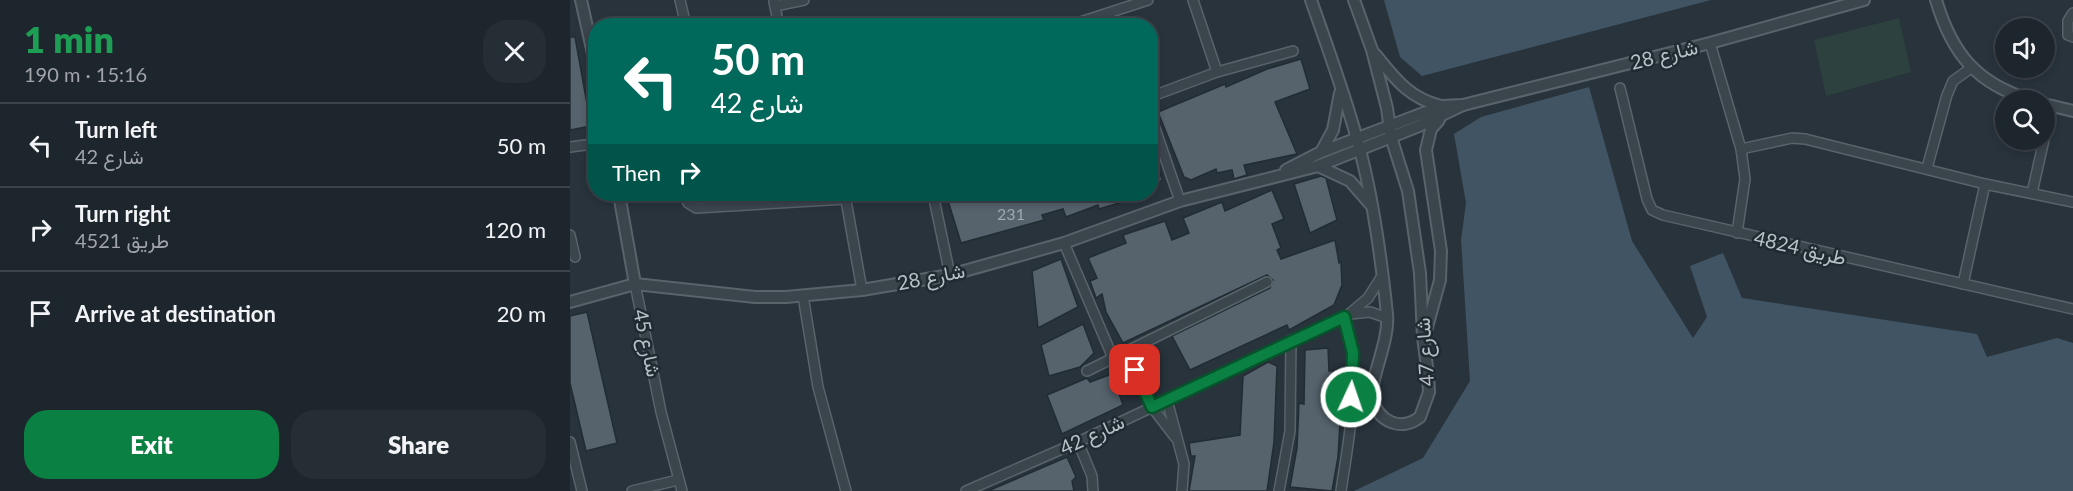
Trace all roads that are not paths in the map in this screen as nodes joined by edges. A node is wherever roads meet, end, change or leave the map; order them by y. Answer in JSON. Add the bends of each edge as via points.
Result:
{"nodes":[{"id":1,"x":581,"y":0,"type":"edge"},
{"id":2,"x":680,"y":0,"type":"edge"},
{"id":3,"x":804,"y":0,"type":"edge"},
{"id":4,"x":1148,"y":0,"type":"edge"},
{"id":5,"x":1193,"y":0,"type":"edge"},
{"id":6,"x":1311,"y":0,"type":"edge"},
{"id":7,"x":1354,"y":0,"type":"edge"},
{"id":8,"x":1864,"y":0,"type":"edge"},
{"id":9,"x":1936,"y":0,"type":"edge"},
{"id":10,"x":1849,"y":2,"type":"edge"},
{"id":11,"x":775,"y":3,"type":"edge"},
{"id":12,"x":2073,"y":13,"type":"edge"},
{"id":13,"x":684,"y":18,"type":"edge"},
{"id":14,"x":778,"y":18,"type":"edge"},
{"id":15,"x":1093,"y":18,"type":"edge"},
{"id":16,"x":588,"y":31,"type":"edge"},
{"id":17,"x":2073,"y":37,"type":"edge"},
{"id":18,"x":1710,"y":43,"type":"junction"},
{"id":19,"x":1372,"y":50,"type":"junction"},
{"id":20,"x":1293,"y":51,"type":"dead end"},
{"id":21,"x":1971,"y":68,"type":"junction"},
{"id":22,"x":1217,"y":72,"type":"junction"},
{"id":23,"x":1341,"y":84,"type":"junction"},
{"id":24,"x":1620,"y":88,"type":"dead end"},
{"id":25,"x":2006,"y":90,"type":"edge"},
{"id":26,"x":1158,"y":94,"type":"edge"},
{"id":27,"x":2055,"y":107,"type":"edge"},
{"id":28,"x":1442,"y":111,"type":"junction"},
{"id":29,"x":2073,"y":111,"type":"edge"},
{"id":30,"x":1390,"y":132,"type":"junction"},
{"id":31,"x":1158,"y":137,"type":"edge"},
{"id":32,"x":1357,"y":139,"type":"junction"},
{"id":33,"x":585,"y":145,"type":"dead end"},
{"id":34,"x":570,"y":147,"type":"edge"},
{"id":35,"x":1741,"y":149,"type":"junction"},
{"id":36,"x":1359,"y":150,"type":"junction"},
{"id":37,"x":2041,"y":150,"type":"edge"},
{"id":38,"x":1321,"y":152,"type":"junction"},
{"id":39,"x":1318,"y":166,"type":"junction"},
{"id":40,"x":1927,"y":168,"type":"junction"},
{"id":41,"x":1281,"y":173,"type":"junction"},
{"id":42,"x":1985,"y":184,"type":"junction"},
{"id":43,"x":2032,"y":193,"type":"junction"},
{"id":44,"x":620,"y":201,"type":"edge"},
{"id":45,"x":688,"y":201,"type":"edge"},
{"id":46,"x":783,"y":201,"type":"edge"},
{"id":47,"x":846,"y":201,"type":"edge"},
{"id":48,"x":934,"y":201,"type":"edge"},
{"id":49,"x":1180,"y":201,"type":"junction"},
{"id":50,"x":2073,"y":202,"type":"edge"},
{"id":51,"x":1370,"y":204,"type":"junction"},
{"id":52,"x":1737,"y":233,"type":"junction"},
{"id":53,"x":570,"y":238,"type":"edge"},
{"id":54,"x":1064,"y":243,"type":"junction"},
{"id":55,"x":575,"y":257,"type":"dead end"},
{"id":56,"x":950,"y":275,"type":"junction"},
{"id":57,"x":1382,"y":276,"type":"junction"},
{"id":58,"x":1267,"y":282,"type":"dead end"},
{"id":59,"x":635,"y":284,"type":"junction"},
{"id":60,"x":1963,"y":284,"type":"junction"},
{"id":61,"x":862,"y":290,"type":"junction"},
{"id":62,"x":803,"y":296,"type":"junction"},
{"id":63,"x":570,"y":302,"type":"edge"},
{"id":64,"x":2073,"y":309,"type":"edge"},
{"id":65,"x":1346,"y":316,"type":"junction"},
{"id":66,"x":1387,"y":318,"type":"junction"},
{"id":67,"x":1423,"y":337,"type":"junction"},
{"id":68,"x":1291,"y":340,"type":"junction"},
{"id":69,"x":1127,"y":351,"type":"junction"},
{"id":70,"x":1113,"y":358,"type":"junction"},
{"id":71,"x":1087,"y":371,"type":"dead end"},
{"id":72,"x":1167,"y":400,"type":"junction"},
{"id":73,"x":1152,"y":407,"type":"junction"},
{"id":74,"x":1175,"y":437,"type":"junction"},
{"id":75,"x":570,"y":442,"type":"edge"},
{"id":76,"x":1078,"y":442,"type":"junction"},
{"id":77,"x":678,"y":480,"type":"junction"},
{"id":78,"x":582,"y":491,"type":"edge"},
{"id":79,"x":632,"y":491,"type":"edge"},
{"id":80,"x":682,"y":491,"type":"edge"},
{"id":81,"x":846,"y":491,"type":"edge"},
{"id":82,"x":966,"y":491,"type":"edge"},
{"id":83,"x":1093,"y":491,"type":"edge"},
{"id":84,"x":1182,"y":491,"type":"edge"},
{"id":85,"x":1279,"y":491,"type":"edge"},
{"id":86,"x":1341,"y":491,"type":"edge"}],
"edges":[{"from":1,"to":16,"type":"street"},
{"from":2,"to":13,"type":"street"},
{"from":3,"to":11,"type":"street"},
{"from":4,"to":15,"type":"street"},
{"from":5,"to":22,"type":"street"},
{"from":6,"to":23,"type":"street","name":"شارع 47"},
{"from":7,"to":19,"type":"street","name":"شارع 47"},
{"from":8,"to":10,"type":"street","name":"شارع 28"},
{"from":9,"to":21,"type":"street","via":[[1951,39]]},
{"from":10,"to":18,"type":"street","name":"شارع 28"},
{"from":11,"to":14,"type":"street"},
{"from":12,"to":17,"type":"street","via":[[2068,21],[2068,35]]},
{"from":18,"to":28,"type":"street","name":"شارع 28"},
{"from":18,"to":35,"type":"street"},
{"from":19,"to":28,"type":"street","via":[[1410,93]]},
{"from":19,"to":30,"type":"street","name":"شارع 47"},
{"from":20,"to":22,"type":"street"},
{"from":21,"to":25,"type":"street","via":[[1986,82]]},
{"from":21,"to":40,"type":"street","via":[[1953,81]]},
{"from":22,"to":26,"type":"street"},
{"from":23,"to":32,"type":"street","name":"شارع 47"},
{"from":23,"to":38,"type":"street","via":[[1338,116]]},
{"from":24,"to":52,"type":"street","name":"طريق 4824","via":[[1652,210]]},
{"from":27,"to":29,"type":"street"},
{"from":28,"to":30,"type":"street","name":"شارع 28"},
{"from":28,"to":67,"type":"street","via":[[1431,129],[1426,150],[1441,251],[1434,309]]},
{"from":30,"to":32,"type":"street","name":"شارع 28"},
{"from":30,"to":36,"type":"street","name":"شارع 28"},
{"from":30,"to":67,"type":"street","name":"شارع 47","via":[[1408,191],[1420,273]]},
{"from":31,"to":49,"type":"street"},
{"from":32,"to":36,"type":"street","name":"شارع 47"},
{"from":32,"to":38,"type":"street","name":"شارع 28"},
{"from":33,"to":34,"type":"street"},
{"from":35,"to":40,"type":"street","via":[[1805,139]]},
{"from":35,"to":52,"type":"street","via":[[1745,179]]},
{"from":36,"to":39,"type":"street","name":"شارع 28"},
{"from":36,"to":51,"type":"street","name":"شارع 47"},
{"from":37,"to":43,"type":"street"},
{"from":38,"to":41,"type":"street","name":"شارع 28"},
{"from":39,"to":41,"type":"street","name":"شارع 28"},
{"from":39,"to":51,"type":"street","via":[[1350,181]]},
{"from":40,"to":42,"type":"street"},
{"from":41,"to":49,"type":"street","name":"شارع 28"},
{"from":42,"to":43,"type":"street"},
{"from":42,"to":60,"type":"street"},
{"from":43,"to":50,"type":"street"},
{"from":44,"to":59,"type":"street","name":"شارع 45"},
{"from":45,"to":46,"type":"street","via":[[696,208]]},
{"from":47,"to":61,"type":"street"},
{"from":48,"to":56,"type":"street"},
{"from":49,"to":54,"type":"street","name":"شارع 28"},
{"from":51,"to":57,"type":"street","name":"شارع 47"},
{"from":52,"to":60,"type":"street","name":"طريق 4824"},
{"from":53,"to":55,"type":"street"},
{"from":54,"to":56,"type":"street","name":"شارع 28"},
{"from":54,"to":70,"type":"street"},
{"from":56,"to":61,"type":"street","name":"شارع 28"},
{"from":57,"to":65,"type":"street","name":"شارع 42","via":[[1368,298]]},
{"from":57,"to":66,"type":"street","name":"شارع 47"},
{"from":58,"to":69,"type":"street"},
{"from":59,"to":62,"type":"street","name":"شارع 28","via":[[755,297]]},
{"from":59,"to":63,"type":"street","name":"شارع 28"},
{"from":59,"to":77,"type":"street","name":"شارع 45"},
{"from":60,"to":64,"type":"street","name":"طريق 4824"},
{"from":61,"to":62,"type":"street","name":"شارع 28"},
{"from":62,"to":81,"type":"street","via":[[821,398]]},
{"from":65,"to":66,"type":"street","name":"شارع 42","via":[[1370,312]]},
{"from":65,"to":68,"type":"street","name":"شارع 42"},
{"from":65,"to":86,"type":"street","via":[[1353,353],[1349,439]]},
{"from":66,"to":67,"type":"street","name":"شارع 47","via":[[1382,358],[1371,388],[1377,412],[1388,422],[1402,425],[1416,420],[1426,406],[1429,383]]},
{"from":68,"to":72,"type":"street","name":"شارع 42"},
{"from":68,"to":85,"type":"street","via":[[1290,431]]},
{"from":69,"to":70,"type":"street"},
{"from":69,"to":73,"type":"street"},
{"from":70,"to":71,"type":"street"},
{"from":72,"to":73,"type":"street","name":"شارع 42"},
{"from":72,"to":74,"type":"street"},
{"from":73,"to":74,"type":"street"},
{"from":73,"to":76,"type":"street","name":"شارع 42"},
{"from":74,"to":84,"type":"street","via":[[1184,464]]},
{"from":75,"to":78,"type":"street"},
{"from":76,"to":82,"type":"street","name":"شارع 42"},
{"from":76,"to":83,"type":"street","via":[[1092,476]]},
{"from":77,"to":79,"type":"street"},
{"from":77,"to":80,"type":"street","name":"شارع 45"}]}
